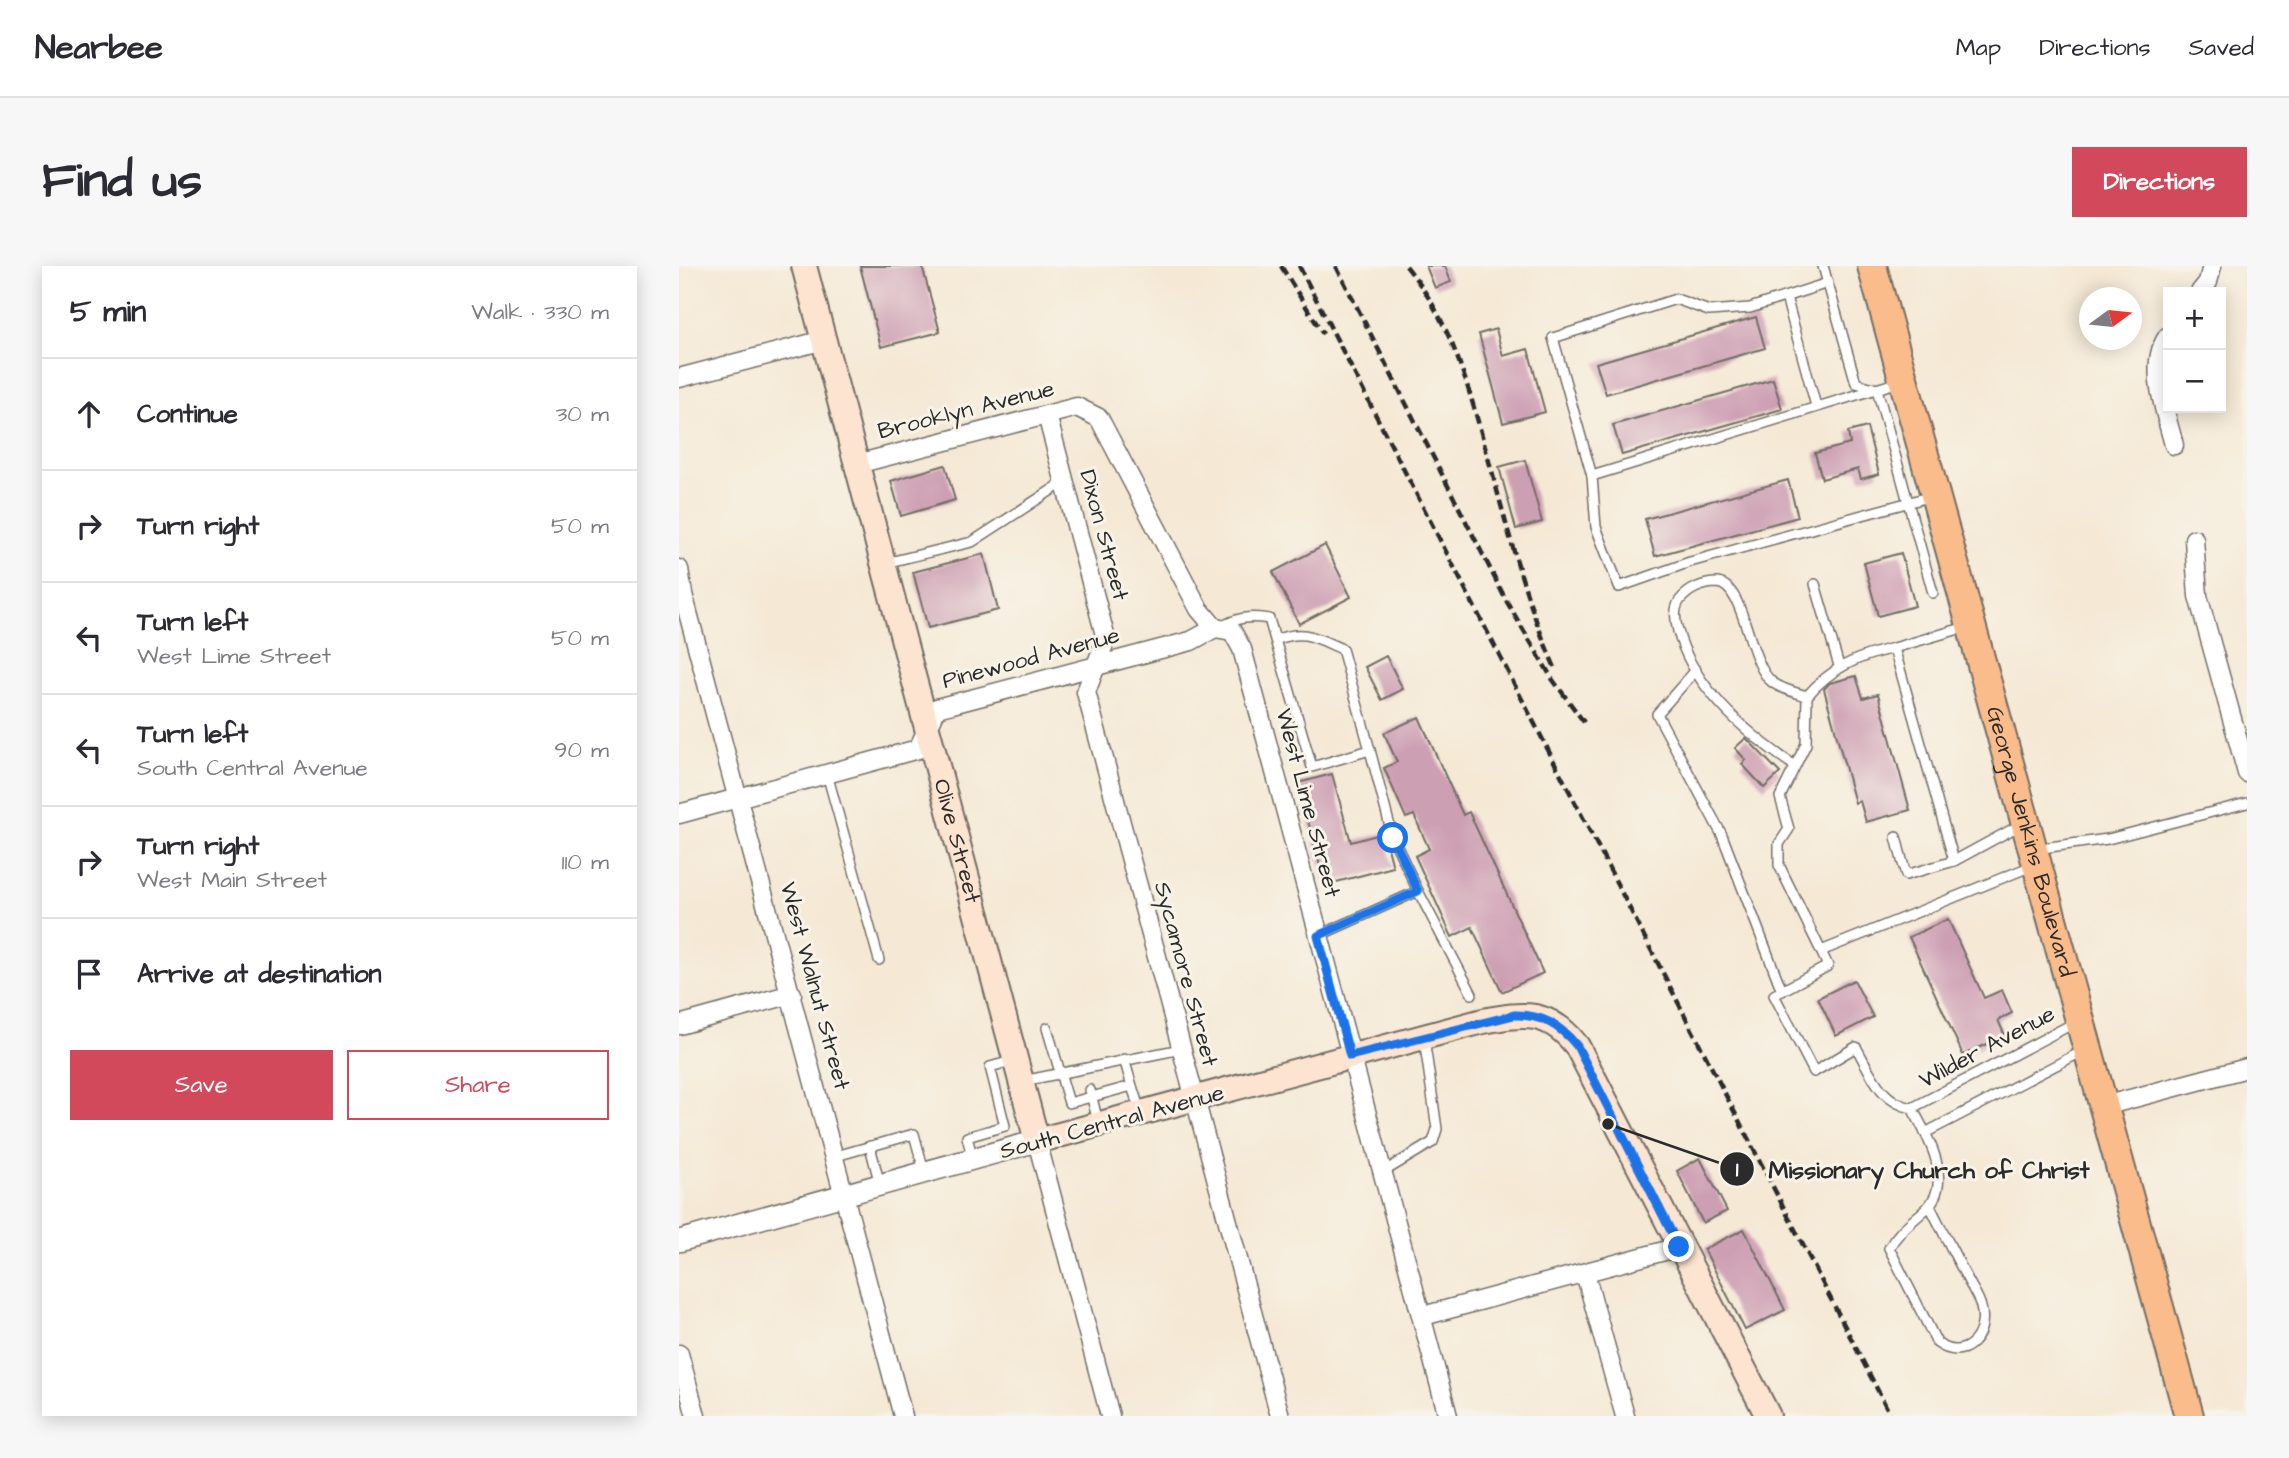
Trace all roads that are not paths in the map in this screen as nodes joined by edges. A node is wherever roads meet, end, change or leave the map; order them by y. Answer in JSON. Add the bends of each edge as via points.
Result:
{"nodes":[{"id":1,"x":804,"y":266,"type":"edge"},
{"id":2,"x":1823,"y":266,"type":"edge"},
{"id":3,"x":1872,"y":266,"type":"edge"},
{"id":4,"x":2212,"y":266,"type":"edge"},
{"id":5,"x":1828,"y":283,"type":"junction"},
{"id":6,"x":2204,"y":287,"type":"edge"},
{"id":7,"x":1786,"y":296,"type":"junction"},
{"id":8,"x":824,"y":340,"type":"junction"},
{"id":9,"x":2163,"y":343,"type":"edge"},
{"id":10,"x":679,"y":378,"type":"edge"},
{"id":11,"x":1904,"y":381,"type":"junction"},
{"id":12,"x":1877,"y":389,"type":"junction"},
{"id":13,"x":1816,"y":407,"type":"junction"},
{"id":14,"x":1087,"y":409,"type":"joint"},
{"id":15,"x":1047,"y":415,"type":"junction"},
{"id":16,"x":2174,"y":445,"type":"dead end"},
{"id":17,"x":857,"y":464,"type":"junction"},
{"id":18,"x":1593,"y":476,"type":"junction"},
{"id":19,"x":1065,"y":482,"type":"junction"},
{"id":20,"x":1922,"y":499,"type":"junction"},
{"id":21,"x":2194,"y":538,"type":"dead end"},
{"id":22,"x":884,"y":564,"type":"junction"},
{"id":23,"x":679,"y":569,"type":"edge"},
{"id":24,"x":1815,"y":583,"type":"dead end"},
{"id":25,"x":1933,"y":593,"type":"dead end"},
{"id":26,"x":681,"y":595,"type":"edge"},
{"id":27,"x":1972,"y":626,"type":"junction"},
{"id":28,"x":1218,"y":628,"type":"junction"},
{"id":29,"x":1275,"y":640,"type":"junction"},
{"id":30,"x":1894,"y":648,"type":"junction"},
{"id":31,"x":1839,"y":666,"type":"junction"},
{"id":32,"x":1094,"y":667,"type":"junction"},
{"id":33,"x":1696,"y":670,"type":"junction"},
{"id":34,"x":1807,"y":696,"type":"junction"},
{"id":35,"x":928,"y":729,"type":"junction"},
{"id":36,"x":1370,"y":750,"type":"junction"},
{"id":37,"x":1795,"y":766,"type":"junction"},
{"id":38,"x":2247,"y":773,"type":"edge"},
{"id":39,"x":827,"y":774,"type":"junction"},
{"id":40,"x":739,"y":799,"type":"junction"},
{"id":41,"x":2247,"y":803,"type":"edge"},
{"id":42,"x":679,"y":814,"type":"edge"},
{"id":43,"x":1896,"y":837,"type":"dead end"},
{"id":44,"x":2032,"y":845,"type":"junction"},
{"id":45,"x":1954,"y":861,"type":"junction"},
{"id":46,"x":1418,"y":891,"type":"junction"},
{"id":47,"x":1318,"y":936,"type":"junction"},
{"id":48,"x":1821,"y":951,"type":"junction"},
{"id":49,"x":879,"y":960,"type":"dead end"},
{"id":50,"x":1782,"y":991,"type":"junction"},
{"id":51,"x":792,"y":994,"type":"junction"},
{"id":52,"x":1472,"y":994,"type":"dead end"},
{"id":53,"x":2079,"y":1021,"type":"junction"},
{"id":54,"x":679,"y":1025,"type":"edge"},
{"id":55,"x":1047,"y":1028,"type":"dead end"},
{"id":56,"x":1424,"y":1037,"type":"junction"},
{"id":57,"x":1181,"y":1049,"type":"junction"},
{"id":58,"x":2087,"y":1049,"type":"junction"},
{"id":59,"x":1350,"y":1056,"type":"junction"},
{"id":60,"x":1124,"y":1059,"type":"junction"},
{"id":61,"x":2247,"y":1068,"type":"edge"},
{"id":62,"x":1020,"y":1070,"type":"junction"},
{"id":63,"x":1059,"y":1072,"type":"junction"},
{"id":64,"x":1132,"y":1086,"type":"junction"},
{"id":65,"x":1091,"y":1094,"type":"junction"},
{"id":66,"x":1195,"y":1099,"type":"junction"},
{"id":67,"x":2103,"y":1106,"type":"junction"},
{"id":68,"x":1912,"y":1108,"type":"junction"},
{"id":69,"x":1141,"y":1113,"type":"junction"},
{"id":70,"x":1099,"y":1125,"type":"junction"},
{"id":71,"x":1926,"y":1133,"type":"junction"},
{"id":72,"x":1037,"y":1141,"type":"junction"},
{"id":73,"x":870,"y":1146,"type":"junction"},
{"id":74,"x":836,"y":1156,"type":"junction"},
{"id":75,"x":973,"y":1160,"type":"junction"},
{"id":76,"x":1384,"y":1172,"type":"junction"},
{"id":77,"x":925,"y":1173,"type":"junction"},
{"id":78,"x":880,"y":1185,"type":"junction"},
{"id":79,"x":845,"y":1194,"type":"junction"},
{"id":80,"x":1930,"y":1206,"type":"junction"},
{"id":81,"x":679,"y":1241,"type":"edge"},
{"id":82,"x":1679,"y":1247,"type":"junction"},
{"id":83,"x":1585,"y":1273,"type":"junction"},
{"id":84,"x":1423,"y":1316,"type":"junction"},
{"id":85,"x":679,"y":1353,"type":"edge"},
{"id":86,"x":695,"y":1416,"type":"edge"},
{"id":87,"x":903,"y":1416,"type":"edge"},
{"id":88,"x":1110,"y":1416,"type":"edge"},
{"id":89,"x":1280,"y":1416,"type":"edge"},
{"id":90,"x":1448,"y":1416,"type":"edge"},
{"id":91,"x":1625,"y":1416,"type":"edge"},
{"id":92,"x":1767,"y":1416,"type":"edge"},
{"id":93,"x":2189,"y":1416,"type":"edge"}],
"edges":[{"from":1,"to":8,"type":"main road","name":"Olive Street"},
{"from":2,"to":5,"type":"lane"},
{"from":3,"to":11,"type":"main road","name":"George Jenkins Boulevard"},
{"from":4,"to":6,"type":"street"},
{"from":5,"to":7,"type":"lane"},
{"from":5,"to":12,"type":"lane","via":[[1856,383]]},
{"from":7,"to":13,"type":"lane"},
{"from":7,"to":18,"type":"lane","via":[[1750,308],[1709,311],[1676,299],[1553,338]]},
{"from":8,"to":10,"type":"street"},
{"from":8,"to":17,"type":"main road","name":"Olive Street"},
{"from":9,"to":16,"type":"street","via":[[2158,381]]},
{"from":11,"to":12,"type":"lane"},
{"from":11,"to":20,"type":"main road","name":"George Jenkins Boulevard"},
{"from":12,"to":13,"type":"lane"},
{"from":12,"to":20,"type":"lane"},
{"from":13,"to":18,"type":"lane"},
{"from":14,"to":15,"type":"street","name":"Brooklyn Avenue"},
{"from":14,"to":28,"type":"street","name":"West Lime Street","via":[[1098,418],[1199,609]]},
{"from":15,"to":17,"type":"street","name":"Brooklyn Avenue"},
{"from":15,"to":19,"type":"street","name":"Dixon Street"},
{"from":17,"to":22,"type":"main road","name":"Olive Street"},
{"from":18,"to":20,"type":"lane","via":[[1595,527],[1619,587],[1690,562]]},
{"from":19,"to":22,"type":"lane","via":[[972,542]]},
{"from":19,"to":32,"type":"street","name":"Dixon Street","via":[[1106,639]]},
{"from":20,"to":25,"type":"lane"},
{"from":20,"to":27,"type":"main road","name":"George Jenkins Boulevard"},
{"from":21,"to":38,"type":"street","via":[[2198,596]]},
{"from":22,"to":35,"type":"main road","name":"Olive Street"},
{"from":23,"to":26,"type":"street","name":"West Walnut Street"},
{"from":24,"to":31,"type":"lane"},
{"from":26,"to":40,"type":"street","name":"West Walnut Street"},
{"from":27,"to":30,"type":"lane"},
{"from":27,"to":44,"type":"main road","name":"George Jenkins Boulevard"},
{"from":28,"to":29,"type":"lane","via":[[1235,618],[1269,619]]},
{"from":28,"to":32,"type":"street","name":"Pinewood Avenue","via":[[1191,641]]},
{"from":28,"to":47,"type":"street","name":"West Lime Street","via":[[1232,631],[1242,649]]},
{"from":29,"to":36,"type":"lane","via":[[1295,633],[1310,634],[1342,649]]},
{"from":29,"to":36,"type":"lane","via":[[1311,767]]},
{"from":30,"to":31,"type":"lane"},
{"from":30,"to":45,"type":"lane"},
{"from":31,"to":34,"type":"lane"},
{"from":32,"to":35,"type":"street","name":"Pinewood Avenue","via":[[937,708]]},
{"from":32,"to":57,"type":"street","name":"Sycamore Street","via":[[1086,691]]},
{"from":33,"to":34,"type":"lane","via":[[1683,650],[1676,605],[1687,592],[1720,583],[1737,597],[1751,649],[1771,682]]},
{"from":33,"to":37,"type":"lane","via":[[1706,687],[1763,745]]},
{"from":33,"to":50,"type":"lane","via":[[1657,714],[1722,835]]},
{"from":34,"to":37,"type":"lane","via":[[1807,744]]},
{"from":35,"to":39,"type":"street","name":"Pinewood Avenue","via":[[918,749]]},
{"from":35,"to":62,"type":"main road","name":"Olive Street"},
{"from":36,"to":46,"type":"lane","via":[[1393,838]]},
{"from":37,"to":48,"type":"lane","via":[[1780,797],[1789,829],[1779,844],[1779,865]]},
{"from":39,"to":40,"type":"street","name":"Pinewood Avenue"},
{"from":39,"to":49,"type":"lane"},
{"from":40,"to":42,"type":"street","name":"Pinewood Avenue"},
{"from":40,"to":51,"type":"street","name":"West Walnut Street"},
{"from":41,"to":44,"type":"lane","via":[[2108,839]]},
{"from":43,"to":45,"type":"lane","via":[[1906,875]]},
{"from":44,"to":45,"type":"lane"},
{"from":44,"to":48,"type":"lane"},
{"from":44,"to":53,"type":"main road","name":"George Jenkins Boulevard"},
{"from":46,"to":47,"type":"lane"},
{"from":46,"to":52,"type":"lane"},
{"from":47,"to":59,"type":"street","name":"West Lime Street"},
{"from":48,"to":50,"type":"lane","via":[[1828,966]]},
{"from":50,"to":68,"type":"lane","via":[[1775,995],[1814,1072],[1856,1047],[1884,1096]]},
{"from":51,"to":54,"type":"street"},
{"from":51,"to":74,"type":"street","name":"West Walnut Street"},
{"from":53,"to":58,"type":"main road","name":"George Jenkins Boulevard"},
{"from":53,"to":68,"type":"lane","name":"Wilder Avenue"},
{"from":55,"to":63,"type":"lane"},
{"from":56,"to":59,"type":"main road","name":"South Central Avenue"},
{"from":56,"to":76,"type":"lane","via":[[1437,1129],[1433,1142]]},
{"from":56,"to":82,"type":"main road","name":"South Central Avenue","via":[[1530,1014],[1567,1033]]},
{"from":57,"to":60,"type":"lane"},
{"from":57,"to":66,"type":"street","name":"Sycamore Street"},
{"from":58,"to":67,"type":"main road","name":"George Jenkins Boulevard"},
{"from":58,"to":71,"type":"lane","name":"Wilder Avenue"},
{"from":59,"to":66,"type":"main road","name":"South Central Avenue"},
{"from":59,"to":76,"type":"street","name":"West Lime Street"},
{"from":60,"to":63,"type":"lane","via":[[1085,1071]]},
{"from":60,"to":64,"type":"lane"},
{"from":61,"to":67,"type":"street"},
{"from":62,"to":63,"type":"lane"},
{"from":62,"to":72,"type":"main road","name":"Olive Street"},
{"from":62,"to":75,"type":"lane","via":[[990,1067],[1006,1126],[967,1138]]},
{"from":63,"to":65,"type":"lane","via":[[1069,1103]]},
{"from":64,"to":65,"type":"lane"},
{"from":64,"to":69,"type":"lane"},
{"from":65,"to":70,"type":"lane"},
{"from":66,"to":69,"type":"main road","name":"South Central Avenue"},
{"from":66,"to":89,"type":"street","name":"Sycamore Street"},
{"from":67,"to":93,"type":"main road","name":"George Jenkins Boulevard"},
{"from":68,"to":71,"type":"lane"},
{"from":69,"to":70,"type":"main road","name":"South Central Avenue"},
{"from":70,"to":72,"type":"main road","name":"South Central Avenue"},
{"from":71,"to":80,"type":"lane","via":[[1939,1179]]},
{"from":72,"to":75,"type":"street","name":"South Central Avenue"},
{"from":72,"to":88,"type":"street","name":"Olive Street"},
{"from":73,"to":74,"type":"lane"},
{"from":73,"to":77,"type":"lane","via":[[914,1134]]},
{"from":73,"to":78,"type":"lane"},
{"from":74,"to":79,"type":"street","name":"West Walnut Street"},
{"from":75,"to":77,"type":"street","name":"South Central Avenue"},
{"from":76,"to":84,"type":"street","name":"West Lime Street"},
{"from":77,"to":78,"type":"street","name":"South Central Avenue"},
{"from":78,"to":79,"type":"street","name":"South Central Avenue"},
{"from":79,"to":81,"type":"street","name":"South Central Avenue"},
{"from":79,"to":87,"type":"street","name":"West Walnut Street"},
{"from":80,"to":80,"type":"lane","via":[[1896,1234],[1889,1248],[1937,1343],[1946,1350],[1959,1351],[1974,1344],[1983,1329],[1982,1306]]},
{"from":82,"to":83,"type":"street"},
{"from":82,"to":92,"type":"main road"},
{"from":83,"to":84,"type":"street"},
{"from":83,"to":91,"type":"street"},
{"from":84,"to":90,"type":"street","name":"West Lime Street"},
{"from":85,"to":86,"type":"street"}]}
